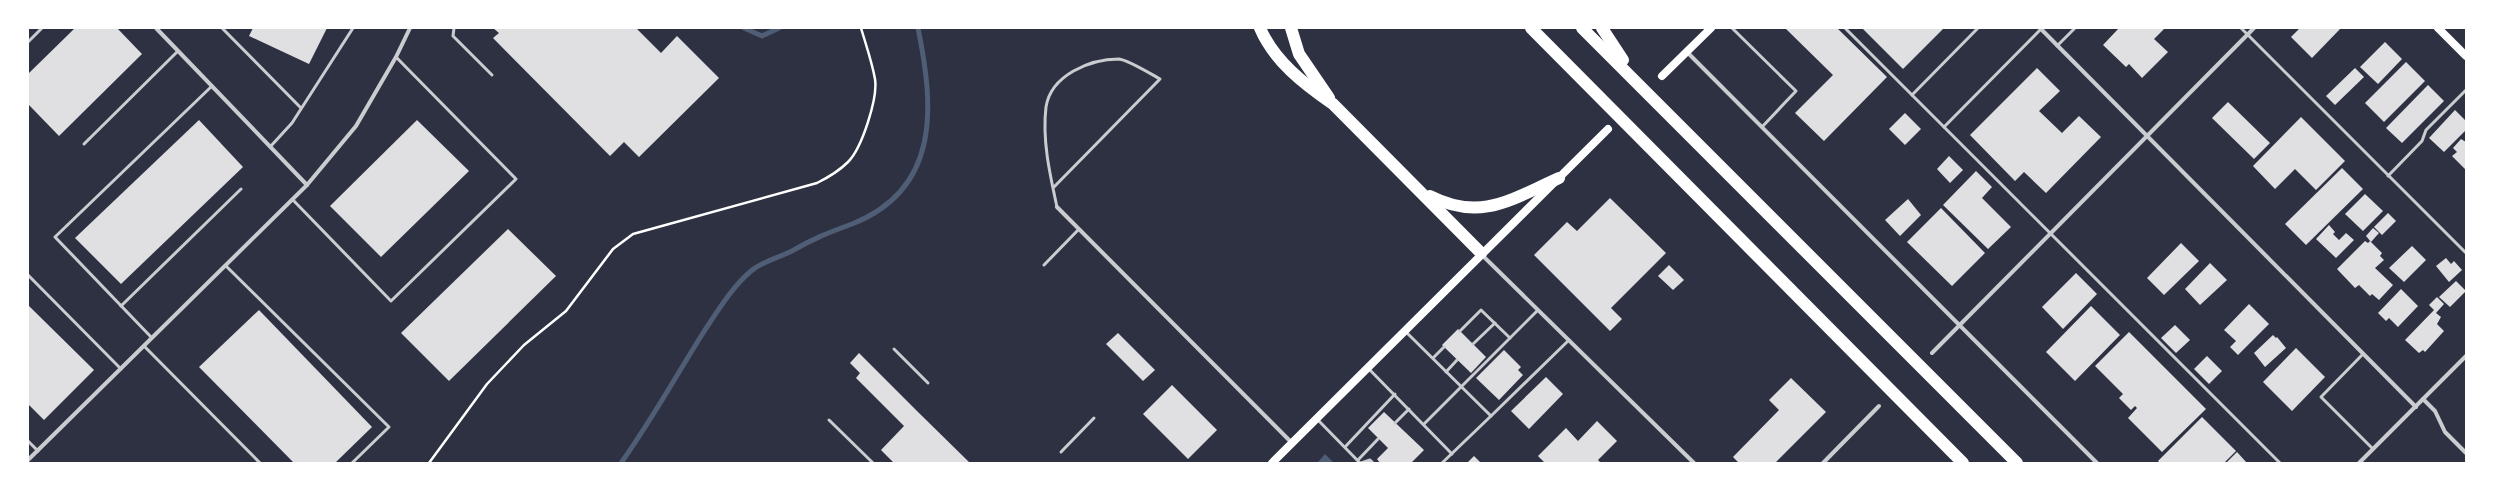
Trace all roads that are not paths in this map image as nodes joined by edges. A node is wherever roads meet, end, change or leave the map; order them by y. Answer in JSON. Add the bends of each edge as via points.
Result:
{"nodes":[{"id":1,"x":42,"y":28,"type":"edge"},
{"id":2,"x":156,"y":28,"type":"edge"},
{"id":3,"x":222,"y":28,"type":"edge"},
{"id":4,"x":352,"y":28,"type":"edge"},
{"id":5,"x":410,"y":28,"type":"edge"},
{"id":6,"x":454,"y":28,"type":"edge"},
{"id":7,"x":1260,"y":28,"type":"edge"},
{"id":8,"x":1291,"y":28,"type":"edge"},
{"id":9,"x":1522,"y":28,"type":"edge"},
{"id":10,"x":1530,"y":28,"type":"edge"},
{"id":11,"x":1582,"y":28,"type":"edge"},
{"id":12,"x":1602,"y":28,"type":"edge"},
{"id":13,"x":1711,"y":28,"type":"edge"},
{"id":14,"x":1732,"y":28,"type":"edge"},
{"id":15,"x":1845,"y":28,"type":"edge"},
{"id":16,"x":1978,"y":28,"type":"edge"},
{"id":17,"x":2075,"y":28,"type":"edge"},
{"id":18,"x":2241,"y":28,"type":"edge"},
{"id":19,"x":2254,"y":28,"type":"edge"},
{"id":20,"x":2438,"y":28,"type":"edge"},
{"id":21,"x":2040,"y":29,"type":"edge"},
{"id":22,"x":2247,"y":35,"type":"junction"},
{"id":23,"x":28,"y":42,"type":"edge"},
{"id":24,"x":2057,"y":46,"type":"junction"},
{"id":25,"x":1611,"y":50,"type":"junction"},
{"id":26,"x":178,"y":51,"type":"junction"},
{"id":27,"x":1686,"y":51,"type":"junction"},
{"id":28,"x":2466,"y":56,"type":"edge"},
{"id":29,"x":396,"y":57,"type":"junction"},
{"id":30,"x":1561,"y":60,"type":"junction"},
{"id":31,"x":492,"y":75,"type":"dead end"},
{"id":32,"x":1662,"y":76,"type":"dead end"},
{"id":33,"x":212,"y":86,"type":"junction"},
{"id":34,"x":2466,"y":90,"type":"edge"},
{"id":35,"x":1912,"y":95,"type":"junction"},
{"id":36,"x":1333,"y":104,"type":"junction"},
{"id":37,"x":301,"y":108,"type":"junction"},
{"id":38,"x":1762,"y":127,"type":"junction"},
{"id":39,"x":1944,"y":127,"type":"junction"},
{"id":40,"x":1608,"y":129,"type":"dead end"},
{"id":41,"x":2147,"y":136,"type":"junction"},
{"id":42,"x":84,"y":144,"type":"dead end"},
{"id":43,"x":270,"y":147,"type":"junction"},
{"id":44,"x":2388,"y":176,"type":"junction"},
{"id":45,"x":1559,"y":178,"type":"junction"},
{"id":46,"x":307,"y":185,"type":"junction"},
{"id":47,"x":1053,"y":188,"type":"junction"},
{"id":48,"x":241,"y":189,"type":"dead end"},
{"id":49,"x":1422,"y":192,"type":"junction"},
{"id":50,"x":293,"y":200,"type":"junction"},
{"id":51,"x":1057,"y":207,"type":"joint"},
{"id":52,"x":1079,"y":229,"type":"junction"},
{"id":53,"x":2050,"y":233,"type":"junction"},
{"id":54,"x":1481,"y":253,"type":"junction"},
{"id":55,"x":2466,"y":253,"type":"edge"},
{"id":56,"x":1044,"y":265,"type":"dead end"},
{"id":57,"x":226,"y":266,"type":"junction"},
{"id":58,"x":28,"y":275,"type":"edge"},
{"id":59,"x":121,"y":306,"type":"junction"},
{"id":60,"x":1538,"y":310,"type":"junction"},
{"id":61,"x":1495,"y":323,"type":"junction"},
{"id":62,"x":1959,"y":325,"type":"junction"},
{"id":63,"x":1404,"y":330,"type":"junction"},
{"id":64,"x":1460,"y":331,"type":"dead end"},
{"id":65,"x":152,"y":338,"type":"junction"},
{"id":66,"x":1510,"y":338,"type":"junction"},
{"id":67,"x":1569,"y":340,"type":"junction"},
{"id":68,"x":1473,"y":344,"type":"dead end"},
{"id":69,"x":144,"y":346,"type":"junction"},
{"id":70,"x":1444,"y":347,"type":"dead end"},
{"id":71,"x":894,"y":349,"type":"dead end"},
{"id":72,"x":1932,"y":353,"type":"dead end"},
{"id":73,"x":2363,"y":354,"type":"junction"},
{"id":74,"x":2466,"y":356,"type":"edge"},
{"id":75,"x":1433,"y":358,"type":"junction"},
{"id":76,"x":1457,"y":360,"type":"dead end"},
{"id":77,"x":1367,"y":367,"type":"junction"},
{"id":78,"x":121,"y":369,"type":"junction"},
{"id":79,"x":1446,"y":372,"type":"junction"},
{"id":80,"x":928,"y":383,"type":"dead end"},
{"id":81,"x":1461,"y":386,"type":"junction"},
{"id":82,"x":1395,"y":394,"type":"junction"},
{"id":83,"x":2424,"y":399,"type":"junction"},
{"id":84,"x":1879,"y":406,"type":"dead end"},
{"id":85,"x":2416,"y":406,"type":"junction"},
{"id":86,"x":1409,"y":409,"type":"junction"},
{"id":87,"x":1492,"y":416,"type":"junction"},
{"id":88,"x":1094,"y":418,"type":"dead end"},
{"id":89,"x":1316,"y":418,"type":"junction"},
{"id":90,"x":829,"y":420,"type":"dead end"},
{"id":91,"x":1395,"y":423,"type":"dead end"},
{"id":92,"x":1424,"y":424,"type":"junction"},
{"id":93,"x":1378,"y":439,"type":"dead end"},
{"id":94,"x":28,"y":441,"type":"edge"},
{"id":95,"x":1292,"y":443,"type":"junction"},
{"id":96,"x":1345,"y":447,"type":"junction"},
{"id":97,"x":2373,"y":449,"type":"junction"},
{"id":98,"x":38,"y":451,"type":"junction"},
{"id":99,"x":1060,"y":452,"type":"dead end"},
{"id":100,"x":2466,"y":453,"type":"edge"},
{"id":101,"x":1452,"y":454,"type":"junction"},
{"id":102,"x":28,"y":460,"type":"edge"},
{"id":103,"x":1360,"y":462,"type":"edge"},
{"id":104,"x":260,"y":463,"type":"edge"},
{"id":105,"x":352,"y":463,"type":"edge"},
{"id":106,"x":872,"y":463,"type":"edge"},
{"id":107,"x":1272,"y":463,"type":"edge"},
{"id":108,"x":1373,"y":463,"type":"edge"},
{"id":109,"x":1442,"y":463,"type":"edge"},
{"id":110,"x":1694,"y":463,"type":"edge"},
{"id":111,"x":1823,"y":463,"type":"edge"},
{"id":112,"x":1963,"y":463,"type":"edge"},
{"id":113,"x":2016,"y":463,"type":"edge"},
{"id":114,"x":2097,"y":463,"type":"edge"},
{"id":115,"x":2280,"y":463,"type":"edge"},
{"id":116,"x":2359,"y":463,"type":"edge"}],
"edges":[{"from":1,"to":23,"type":"lane"},
{"from":2,"to":26,"type":"street"},
{"from":3,"to":37,"type":"lane"},
{"from":4,"to":37,"type":"lane"},
{"from":5,"to":29,"type":"street"},
{"from":6,"to":31,"type":"lane","via":[[453,36]]},
{"from":7,"to":36,"type":"highway","via":[[1281,60],[1305,85]]},
{"from":8,"to":36,"type":"highway","via":[[1299,54]]},
{"from":9,"to":30,"type":"highway"},
{"from":10,"to":30,"type":"highway"},
{"from":11,"to":25,"type":"highway"},
{"from":12,"to":25,"type":"highway"},
{"from":13,"to":27,"type":"main road"},
{"from":14,"to":38,"type":"lane","via":[[1796,91]]},
{"from":15,"to":35,"type":"lane"},
{"from":16,"to":35,"type":"lane"},
{"from":17,"to":24,"type":"lane"},
{"from":18,"to":22,"type":"lane"},
{"from":19,"to":22,"type":"street"},
{"from":20,"to":28,"type":"main road"},
{"from":21,"to":24,"type":"street"},
{"from":21,"to":39,"type":"lane"},
{"from":22,"to":41,"type":"street"},
{"from":22,"to":44,"type":"lane"},
{"from":24,"to":41,"type":"street"},
{"from":25,"to":113,"type":"highway","via":[[1684,129]]},
{"from":26,"to":33,"type":"street"},
{"from":26,"to":42,"type":"lane"},
{"from":27,"to":32,"type":"main road"},
{"from":27,"to":38,"type":"street"},
{"from":29,"to":46,"type":"street","via":[[356,126]]},
{"from":29,"to":50,"type":"lane","via":[[516,179],[391,301]]},
{"from":30,"to":112,"type":"highway"},
{"from":33,"to":43,"type":"street"},
{"from":33,"to":59,"type":"lane","via":[[55,237]]},
{"from":34,"to":44,"type":"lane","via":[[2426,130],[2422,141]]},
{"from":35,"to":39,"type":"lane"},
{"from":36,"to":49,"type":"highway"},
{"from":37,"to":43,"type":"lane","via":[[292,123]]},
{"from":38,"to":62,"type":"street"},
{"from":39,"to":53,"type":"lane"},
{"from":40,"to":45,"type":"main road"},
{"from":41,"to":53,"type":"street"},
{"from":41,"to":73,"type":"street"},
{"from":43,"to":46,"type":"street"},
{"from":44,"to":55,"type":"lane"},
{"from":45,"to":49,"type":"highway","via":[[1500,204],[1474,209],[1444,203]]},
{"from":45,"to":54,"type":"main road"},
{"from":46,"to":50,"type":"street"},
{"from":47,"to":47,"type":"lane","via":[[1160,79],[1120,59],[1086,65],[1067,75],[1053,90],[1046,107],[1047,160]]},
{"from":47,"to":51,"type":"lane"},
{"from":48,"to":59,"type":"lane"},
{"from":49,"to":54,"type":"highway"},
{"from":50,"to":57,"type":"street"},
{"from":51,"to":52,"type":"street"},
{"from":52,"to":56,"type":"lane"},
{"from":52,"to":95,"type":"street"},
{"from":53,"to":62,"type":"street"},
{"from":53,"to":115,"type":"lane"},
{"from":54,"to":60,"type":"street"},
{"from":54,"to":63,"type":"main road"},
{"from":57,"to":65,"type":"street"},
{"from":57,"to":105,"type":"lane","via":[[389,427]]},
{"from":58,"to":78,"type":"lane"},
{"from":59,"to":65,"type":"lane"},
{"from":60,"to":66,"type":"lane"},
{"from":60,"to":67,"type":"street"},
{"from":61,"to":64,"type":"lane","via":[[1481,310]]},
{"from":61,"to":66,"type":"lane"},
{"from":61,"to":68,"type":"lane"},
{"from":62,"to":72,"type":"street"},
{"from":62,"to":114,"type":"street"},
{"from":63,"to":75,"type":"lane"},
{"from":63,"to":77,"type":"main road"},
{"from":65,"to":69,"type":"street"},
{"from":66,"to":81,"type":"lane"},
{"from":67,"to":87,"type":"lane"},
{"from":67,"to":110,"type":"street"},
{"from":69,"to":78,"type":"street"},
{"from":69,"to":104,"type":"lane"},
{"from":70,"to":75,"type":"lane"},
{"from":71,"to":80,"type":"lane"},
{"from":73,"to":85,"type":"street"},
{"from":73,"to":97,"type":"lane","via":[[2321,397]]},
{"from":74,"to":83,"type":"street"},
{"from":75,"to":79,"type":"lane"},
{"from":76,"to":79,"type":"lane"},
{"from":77,"to":82,"type":"lane"},
{"from":77,"to":89,"type":"main road"},
{"from":78,"to":98,"type":"street"},
{"from":79,"to":81,"type":"lane"},
{"from":81,"to":87,"type":"lane"},
{"from":81,"to":92,"type":"lane"},
{"from":82,"to":86,"type":"lane"},
{"from":82,"to":96,"type":"lane"},
{"from":83,"to":85,"type":"street"},
{"from":83,"to":100,"type":"street","via":[[2435,411],[2445,432]]},
{"from":84,"to":111,"type":"street"},
{"from":85,"to":97,"type":"street"},
{"from":86,"to":91,"type":"lane"},
{"from":86,"to":92,"type":"lane"},
{"from":87,"to":101,"type":"lane"},
{"from":88,"to":99,"type":"lane"},
{"from":89,"to":95,"type":"main road"},
{"from":89,"to":96,"type":"lane"},
{"from":90,"to":106,"type":"lane"},
{"from":92,"to":101,"type":"lane"},
{"from":93,"to":103,"type":"lane"},
{"from":94,"to":98,"type":"lane"},
{"from":95,"to":107,"type":"main road"},
{"from":96,"to":103,"type":"lane"},
{"from":97,"to":116,"type":"street"},
{"from":98,"to":102,"type":"street"},
{"from":101,"to":109,"type":"lane"},
{"from":103,"to":108,"type":"lane","via":[[1370,460]]}]}
